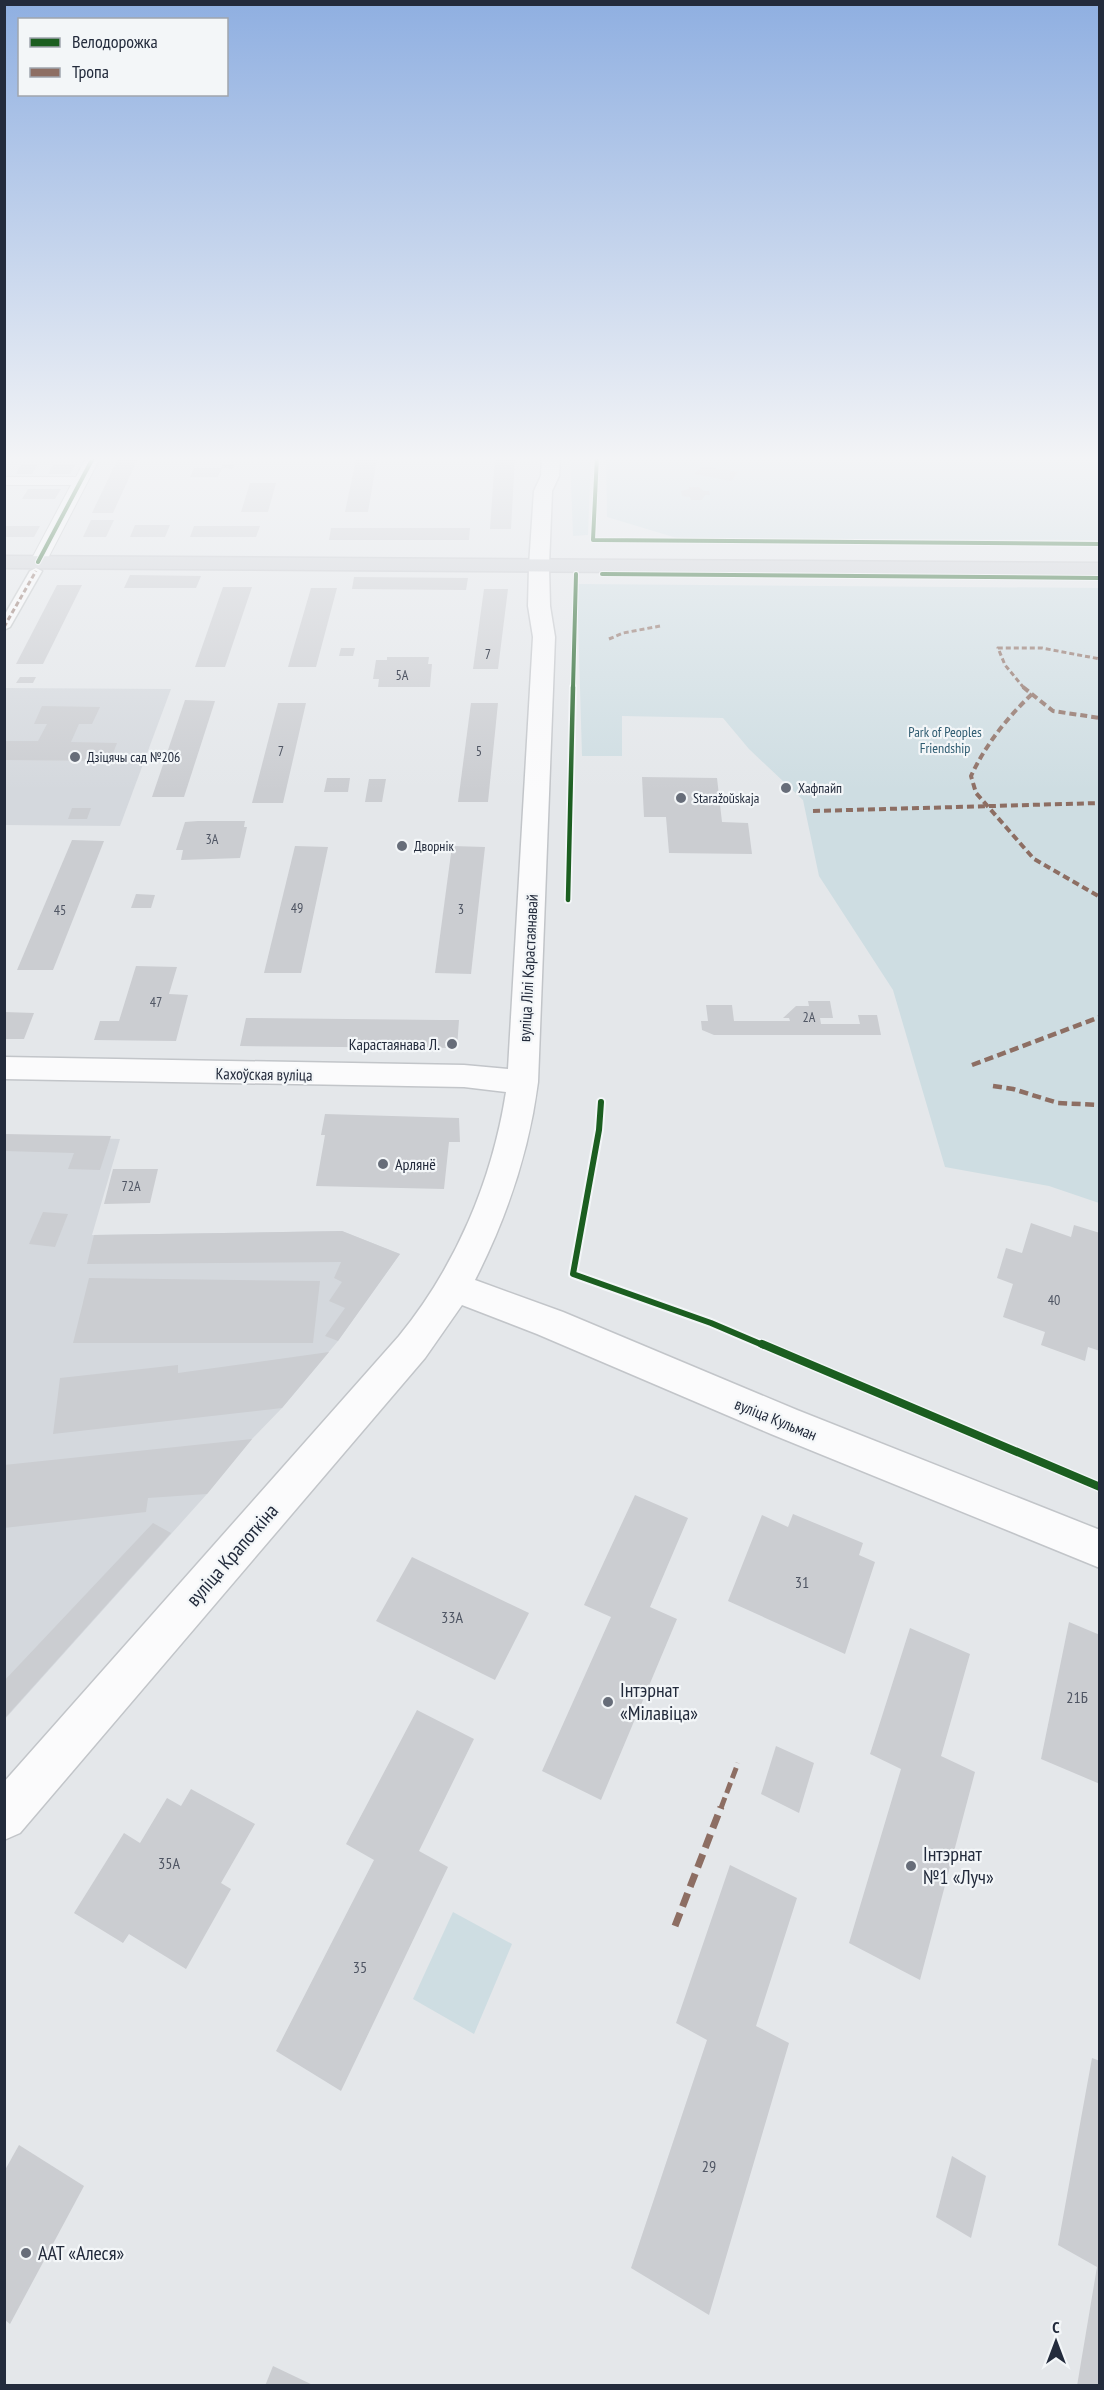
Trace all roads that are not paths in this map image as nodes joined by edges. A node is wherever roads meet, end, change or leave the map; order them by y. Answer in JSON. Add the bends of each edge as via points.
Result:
{"nodes":[{"id":1,"x":36,"y":568,"type":"edge"},
{"id":2,"x":553,"y":568,"type":"edge"},
{"id":3,"x":1038,"y":568,"type":"edge"},
{"id":4,"x":1100,"y":569,"type":"edge"},
{"id":5,"x":4,"y":627,"type":"edge"},
{"id":6,"x":4,"y":1068,"type":"edge"},
{"id":7,"x":523,"y":1082,"type":"junction"},
{"id":8,"x":454,"y":1287,"type":"junction"},
{"id":9,"x":1100,"y":1549,"type":"edge"},
{"id":10,"x":4,"y":1817,"type":"edge"}],
"edges":[{"from":1,"to":5,"type":"street"},
{"from":2,"to":7,"type":"main road","name":"вуліца Лілі Карастаянавай","via":[[556,607],[544,637]]},
{"from":3,"to":4,"type":"main road"},
{"from":6,"to":7,"type":"main road","name":"Кахоўская вуліца","via":[[464,1076]]},
{"from":7,"to":8,"type":"main road","name":"вуліца Лілі Карастаянавай","via":[[506,1169]]},
{"from":8,"to":9,"type":"main road","name":"вуліца Кульман"},
{"from":8,"to":10,"type":"main road","name":"вуліца Крапоткіна","via":[[412,1347]]}]}
